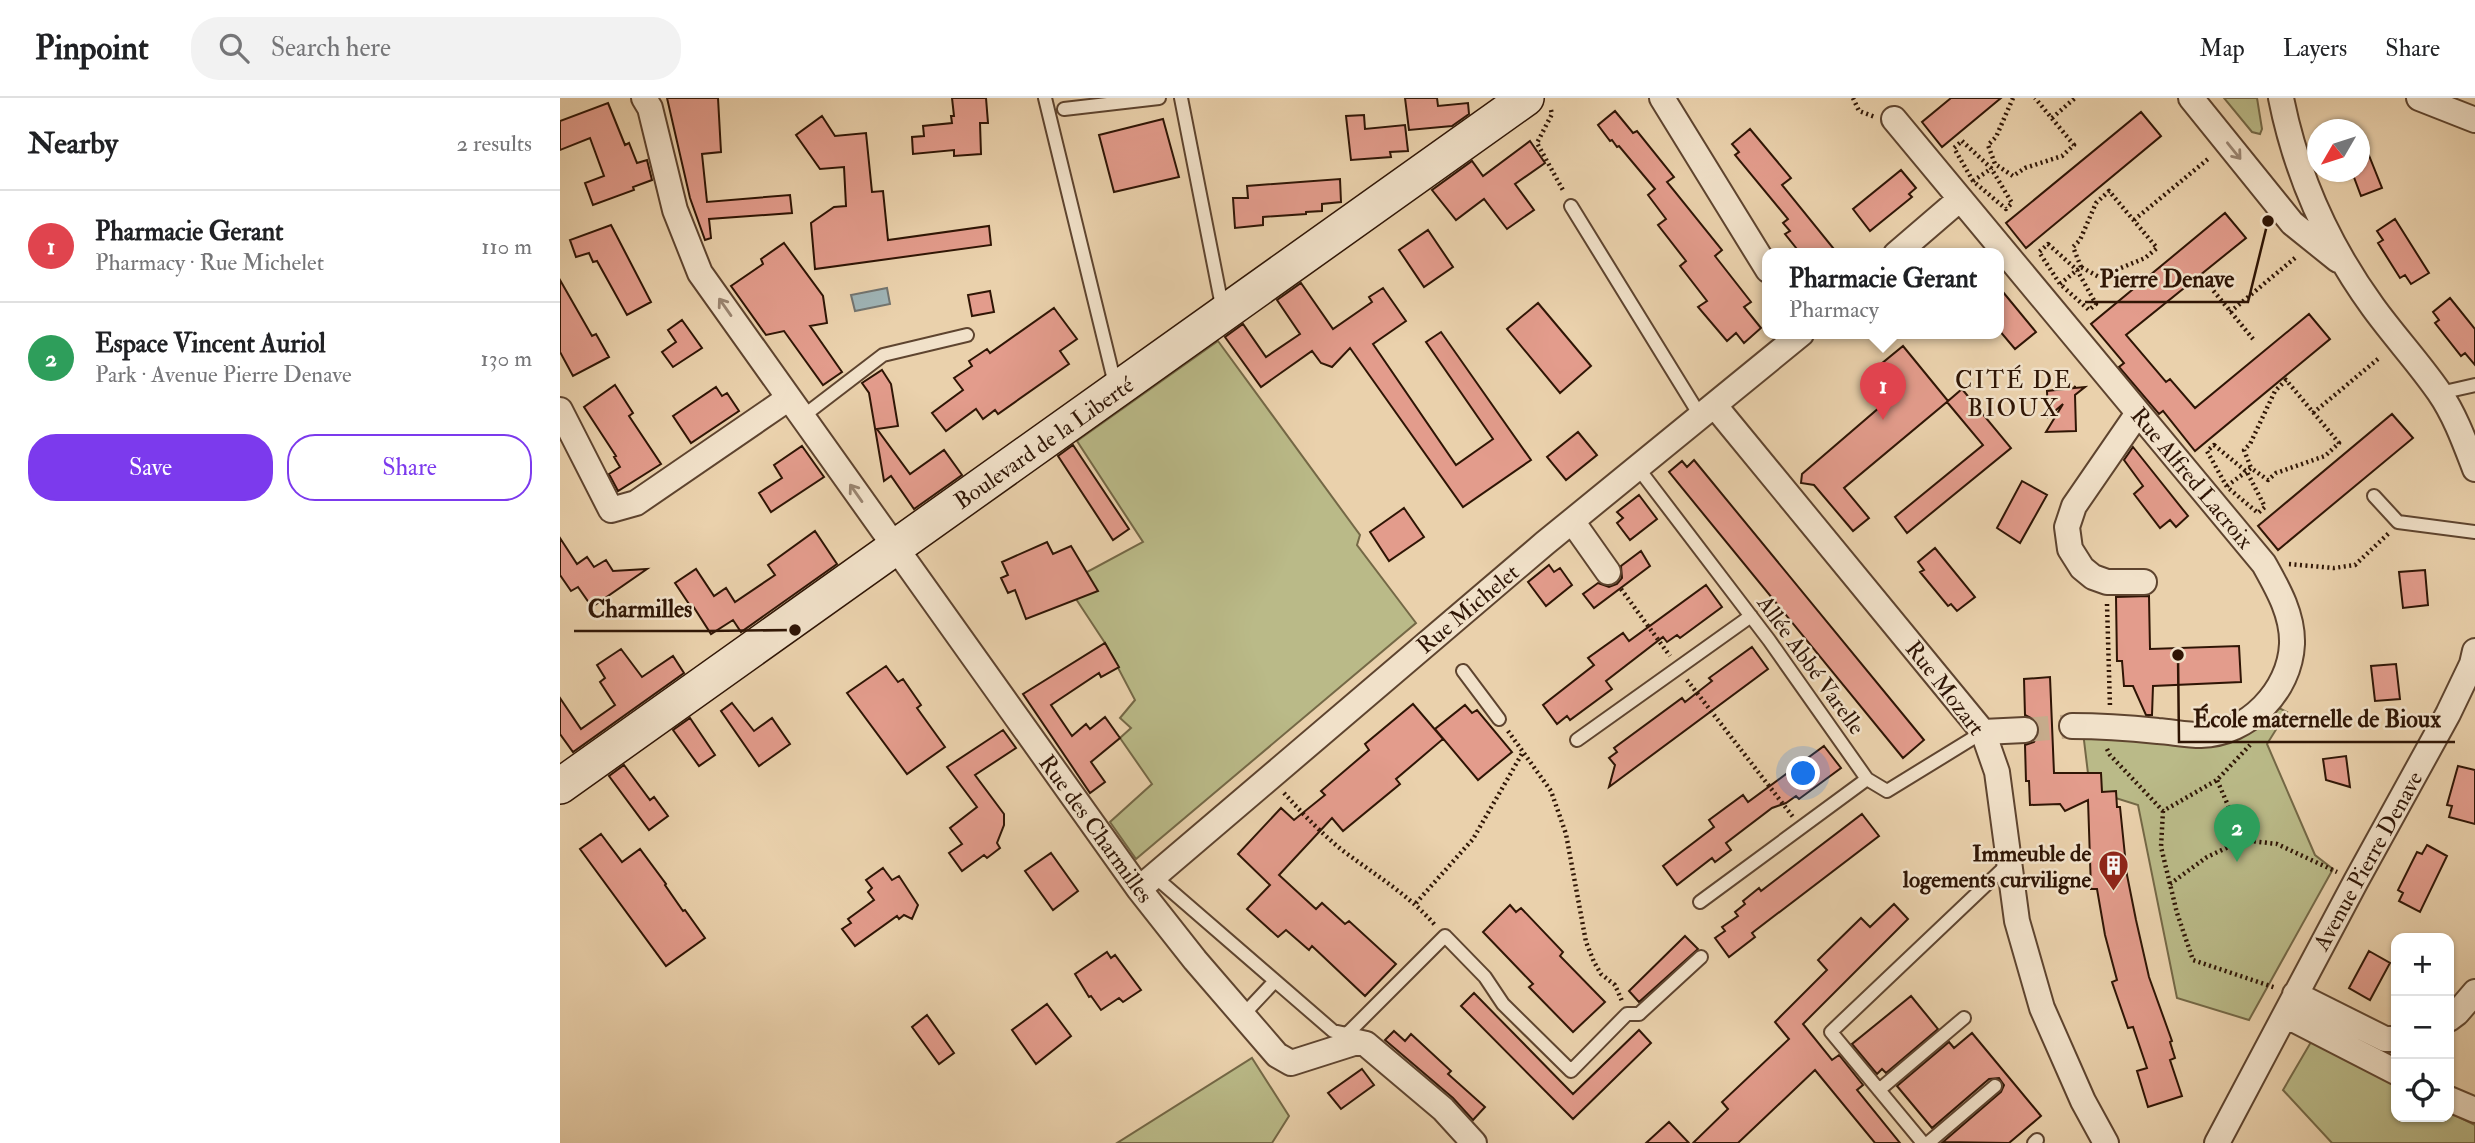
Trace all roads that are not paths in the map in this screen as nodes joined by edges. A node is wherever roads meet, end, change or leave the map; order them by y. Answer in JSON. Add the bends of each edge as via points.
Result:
{"nodes":[{"id":1,"x":643,"y":98,"type":"edge"},
{"id":2,"x":1045,"y":98,"type":"edge"},
{"id":3,"x":1158,"y":98,"type":"edge"},
{"id":4,"x":1181,"y":98,"type":"edge"},
{"id":5,"x":1662,"y":98,"type":"edge"},
{"id":6,"x":2191,"y":98,"type":"edge"},
{"id":7,"x":2281,"y":98,"type":"edge"},
{"id":8,"x":2419,"y":98,"type":"edge"},
{"id":9,"x":1526,"y":102,"type":"edge"},
{"id":10,"x":1064,"y":108,"type":"dead end"},
{"id":11,"x":1894,"y":119,"type":"dead end"},
{"id":12,"x":2475,"y":120,"type":"edge"},
{"id":13,"x":2301,"y":170,"type":"junction"},
{"id":14,"x":2258,"y":181,"type":"junction"},
{"id":15,"x":1966,"y":190,"type":"junction"},
{"id":16,"x":1571,"y":206,"type":"road end"},
{"id":17,"x":1903,"y":248,"type":"edge"},
{"id":18,"x":1762,"y":260,"type":"edge"},
{"id":19,"x":2347,"y":268,"type":"junction"},
{"id":20,"x":1224,"y":314,"type":"junction"},
{"id":21,"x":967,"y":335,"type":"dead end"},
{"id":22,"x":1795,"y":339,"type":"edge"},
{"id":23,"x":2475,"y":385,"type":"edge"},
{"id":24,"x":2440,"y":393,"type":"junction"},
{"id":25,"x":1113,"y":394,"type":"junction"},
{"id":26,"x":795,"y":407,"type":"junction"},
{"id":27,"x":560,"y":410,"type":"edge"},
{"id":28,"x":1708,"y":411,"type":"junction"},
{"id":29,"x":2138,"y":413,"type":"junction"},
{"id":30,"x":1638,"y":468,"type":"junction"},
{"id":31,"x":2475,"y":470,"type":"edge"},
{"id":32,"x":2374,"y":496,"type":"dead end"},
{"id":33,"x":1572,"y":521,"type":"junction"},
{"id":34,"x":2475,"y":532,"type":"edge"},
{"id":35,"x":896,"y":548,"type":"junction"},
{"id":36,"x":1608,"y":572,"type":"road end"},
{"id":37,"x":2144,"y":582,"type":"dead end"},
{"id":38,"x":1751,"y":616,"type":"junction"},
{"id":39,"x":2475,"y":651,"type":"edge"},
{"id":40,"x":1463,"y":671,"type":"dead end"},
{"id":41,"x":1500,"y":719,"type":"road end"},
{"id":42,"x":2072,"y":726,"type":"tunnel mouth"},
{"id":43,"x":2025,"y":730,"type":"tunnel mouth"},
{"id":44,"x":1983,"y":732,"type":"junction"},
{"id":45,"x":1577,"y":740,"type":"dead end"},
{"id":46,"x":1867,"y":779,"type":"junction"},
{"id":47,"x":560,"y":786,"type":"edge"},
{"id":48,"x":2008,"y":864,"type":"junction"},
{"id":49,"x":1147,"y":883,"type":"junction"},
{"id":50,"x":1700,"y":902,"type":"dead end"},
{"id":51,"x":1701,"y":957,"type":"dead end"},
{"id":52,"x":1274,"y":982,"type":"junction"},
{"id":53,"x":2475,"y":992,"type":"edge"},
{"id":54,"x":2290,"y":1004,"type":"junction"},
{"id":55,"x":1243,"y":1015,"type":"junction"},
{"id":56,"x":2454,"y":1015,"type":"edge"},
{"id":57,"x":1964,"y":1018,"type":"dead end"},
{"id":58,"x":2391,"y":1039,"type":"edge"},
{"id":59,"x":1341,"y":1040,"type":"junction"},
{"id":60,"x":2391,"y":1069,"type":"edge"},
{"id":61,"x":1995,"y":1086,"type":"dead end"},
{"id":62,"x":1879,"y":1090,"type":"junction"},
{"id":63,"x":2454,"y":1101,"type":"edge"},
{"id":64,"x":2475,"y":1110,"type":"edge"},
{"id":65,"x":1474,"y":1143,"type":"edge"},
{"id":66,"x":1925,"y":1143,"type":"edge"},
{"id":67,"x":2106,"y":1143,"type":"edge"},
{"id":68,"x":2217,"y":1143,"type":"edge"}],
"edges":[{"from":26,"to":1,"type":"street","name":"Rue des Charmilles","one_way":true,"via":[[700,272],[675,210],[650,108]]},
{"from":2,"to":25,"type":"lane","via":[[1114,380]]},
{"from":3,"to":10,"type":"lane"},
{"from":4,"to":20,"type":"lane"},
{"from":5,"to":18,"type":"street"},
{"from":6,"to":14,"type":"street","one_way":true},
{"from":7,"to":13,"type":"street"},
{"from":8,"to":12,"type":"street"},
{"from":9,"to":20,"type":"main road","name":"Boulevard de la Liberté"},
{"from":11,"to":15,"type":"street","name":"Rue Alfred Lacroix"},
{"from":13,"to":14,"type":"street","via":[[2283,179]]},
{"from":13,"to":19,"type":"street","via":[[2319,217]]},
{"from":14,"to":19,"type":"street","via":[[2292,223]]},
{"from":15,"to":17,"type":"street"},
{"from":15,"to":29,"type":"street","name":"Rue Alfred Lacroix"},
{"from":16,"to":28,"type":"lane"},
{"from":19,"to":24,"type":"street"},
{"from":20,"to":25,"type":"main road","name":"Boulevard de la Liberté"},
{"from":21,"to":26,"type":"lane","via":[[883,355]]},
{"from":22,"to":28,"type":"street","name":"Rue Michelet"},
{"from":23,"to":24,"type":"lane"},
{"from":24,"to":31,"type":"street"},
{"from":25,"to":35,"type":"main road","name":"Boulevard de la Liberté"},
{"from":26,"to":27,"type":"street","via":[[636,503],[611,510]]},
{"from":35,"to":26,"type":"street","name":"Rue des Charmilles","one_way":true},
{"from":28,"to":30,"type":"street","name":"Rue Michelet"},
{"from":28,"to":44,"type":"street","name":"Rue Mozart"},
{"from":29,"to":37,"type":"street","via":[[2074,506],[2067,527],[2070,549],[2081,568],[2093,577],[2107,582]]},
{"from":29,"to":42,"type":"street","name":"Rue Alfred Lacroix","via":[[2264,564],[2281,594],[2289,621],[2288,668],[2264,707],[2223,732],[2201,735]]},
{"from":30,"to":33,"type":"street","name":"Rue Michelet"},
{"from":30,"to":38,"type":"lane","name":"Allée Abbé Varelle"},
{"from":32,"to":34,"type":"lane","via":[[2398,522]]},
{"from":33,"to":36,"type":"street"},
{"from":33,"to":49,"type":"street","name":"Rue Michelet"},
{"from":35,"to":47,"type":"main road","name":"Boulevard de la Liberté"},
{"from":35,"to":49,"type":"street","name":"Rue des Charmilles"},
{"from":38,"to":45,"type":"lane"},
{"from":38,"to":46,"type":"lane","name":"Allée Abbé Varelle"},
{"from":39,"to":54,"type":"street","name":"Avenue Pierre Denave","via":[[2448,714]]},
{"from":40,"to":41,"type":"lane"},
{"from":43,"to":44,"type":"street"},
{"from":44,"to":46,"type":"lane","via":[[1888,791]]},
{"from":44,"to":48,"type":"street","name":"Rue Mozart","via":[[1997,772]]},
{"from":46,"to":50,"type":"lane"},
{"from":48,"to":62,"type":"lane","via":[[1831,1032]]},
{"from":48,"to":67,"type":"street","name":"Rue Mozart","via":[[2017,921],[2042,1008]]},
{"from":49,"to":52,"type":"lane"},
{"from":49,"to":55,"type":"street","name":"Rue des Charmilles"},
{"from":51,"to":59,"type":"lane","via":[[1639,1014],[1627,1014],[1571,1071],[1503,1004],[1485,977],[1445,936]]},
{"from":52,"to":55,"type":"lane"},
{"from":52,"to":59,"type":"lane"},
{"from":53,"to":56,"type":"street"},
{"from":54,"to":58,"type":"street"},
{"from":54,"to":60,"type":"street"},
{"from":54,"to":68,"type":"street","name":"Avenue Pierre Denave"},
{"from":55,"to":59,"type":"street","name":"Rue des Charmilles","via":[[1277,1055],[1291,1063]]},
{"from":57,"to":62,"type":"lane"},
{"from":59,"to":65,"type":"street","name":"Rue des Charmilles","via":[[1366,1044],[1443,1109]]},
{"from":61,"to":66,"type":"lane"},
{"from":62,"to":66,"type":"lane"},
{"from":63,"to":64,"type":"street"}]}
